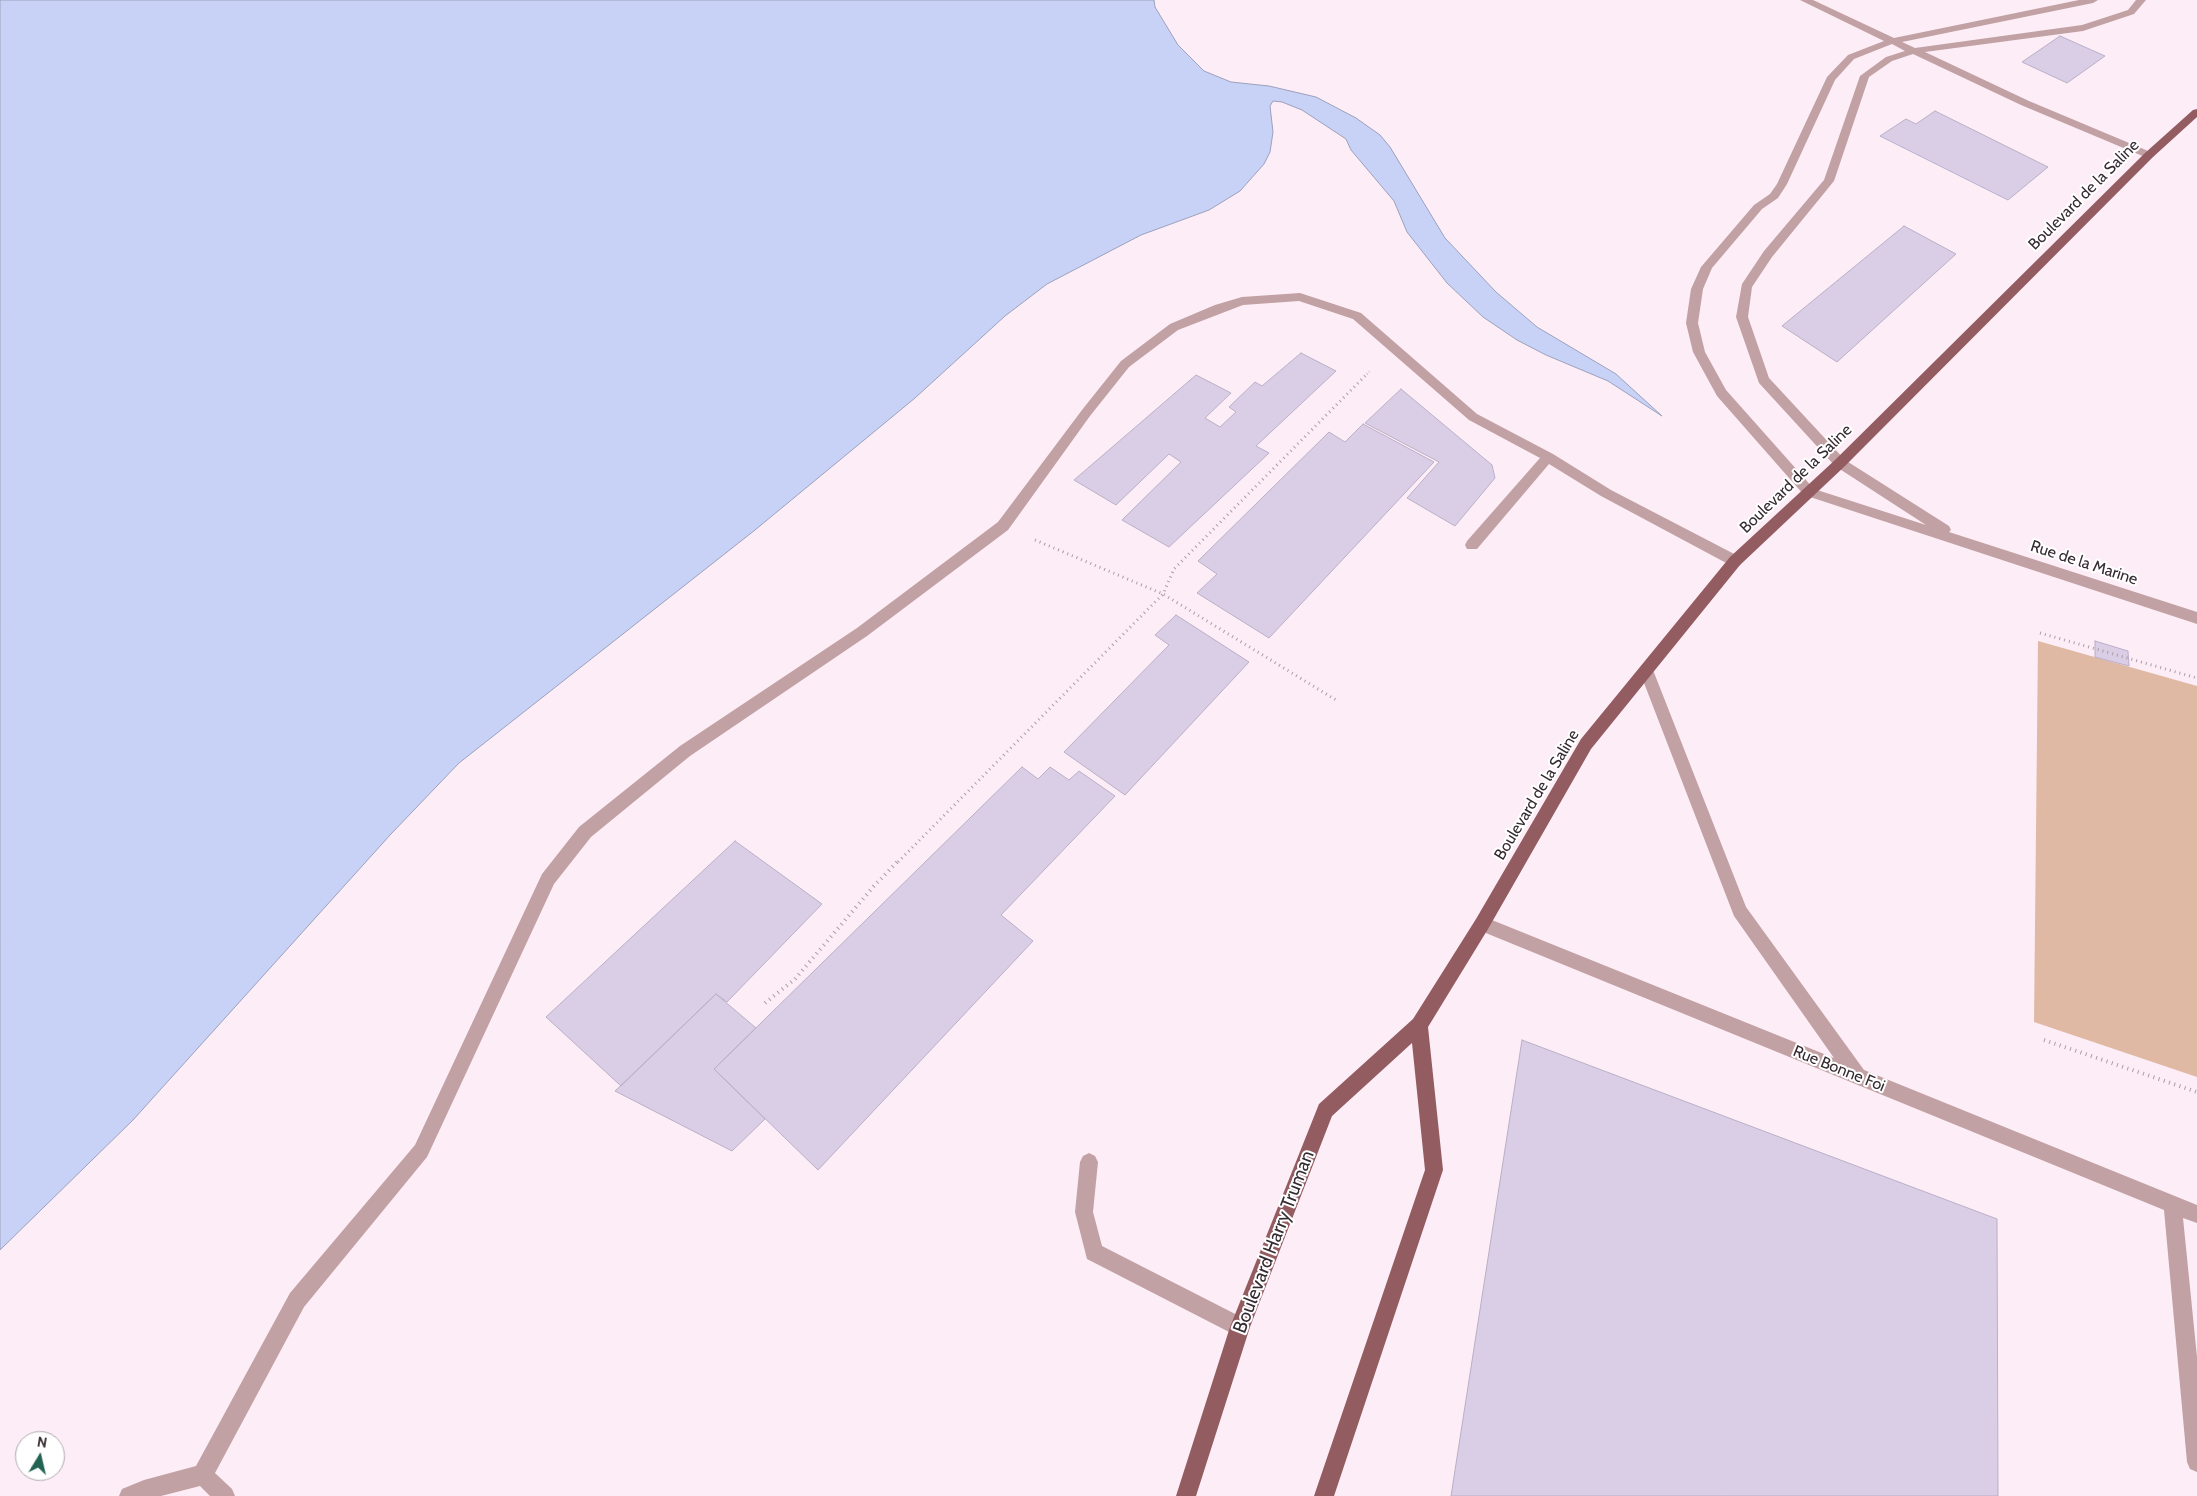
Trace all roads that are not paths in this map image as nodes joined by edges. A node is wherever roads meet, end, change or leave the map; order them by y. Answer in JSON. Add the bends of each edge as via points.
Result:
{"nodes":[{"id":1,"x":1806,"y":0,"type":"edge"},
{"id":2,"x":2093,"y":0,"type":"edge"},
{"id":3,"x":2141,"y":0,"type":"edge"},
{"id":4,"x":1892,"y":41,"type":"junction"},
{"id":5,"x":1914,"y":51,"type":"junction"},
{"id":6,"x":2197,"y":112,"type":"edge"},
{"id":7,"x":2149,"y":155,"type":"junction"},
{"id":8,"x":1548,"y":457,"type":"junction"},
{"id":9,"x":1840,"y":462,"type":"junction"},
{"id":10,"x":1809,"y":492,"type":"junction"},
{"id":11,"x":1960,"y":541,"type":"junction"},
{"id":12,"x":1472,"y":545,"type":"dead end"},
{"id":13,"x":1735,"y":562,"type":"junction"},
{"id":14,"x":2197,"y":618,"type":"edge"},
{"id":15,"x":1646,"y":670,"type":"junction"},
{"id":16,"x":1482,"y":924,"type":"junction"},
{"id":17,"x":1419,"y":1025,"type":"junction"},
{"id":18,"x":1858,"y":1077,"type":"junction"},
{"id":19,"x":1089,"y":1162,"type":"dead end"},
{"id":20,"x":2174,"y":1206,"type":"junction"},
{"id":21,"x":2197,"y":1214,"type":"edge"},
{"id":22,"x":1240,"y":1326,"type":"junction"},
{"id":23,"x":2197,"y":1462,"type":"edge"},
{"id":24,"x":203,"y":1475,"type":"junction"},
{"id":25,"x":129,"y":1496,"type":"edge"},
{"id":26,"x":225,"y":1496,"type":"edge"},
{"id":27,"x":1186,"y":1496,"type":"edge"},
{"id":28,"x":1324,"y":1496,"type":"edge"}],
"edges":[{"from":1,"to":4,"type":"street"},
{"from":2,"to":4,"type":"street"},
{"from":3,"to":5,"type":"street","name":"Rue de la Marine","via":[[2131,12],[2083,28]]},
{"from":4,"to":5,"type":"street"},
{"from":4,"to":10,"type":"street","via":[[1851,57],[1831,79],[1782,184],[1707,266],[1697,289],[1692,323],[1699,352],[1721,393]]},
{"from":5,"to":7,"type":"street","via":[[2025,103]]},
{"from":5,"to":9,"type":"street","name":"Rue de la Marine","via":[[1889,59],[1865,76],[1828,181],[1768,254],[1746,287],[1742,317],[1763,380]]},
{"from":6,"to":7,"type":"main road","name":"Boulevard de la Saline"},
{"from":7,"to":9,"type":"main road","name":"Boulevard de la Saline"},
{"from":8,"to":12,"type":"street"},
{"from":8,"to":13,"type":"street","via":[[1606,493]]},
{"from":8,"to":24,"type":"street","via":[[1473,417],[1357,316],[1300,297],[1242,301],[1219,308],[1174,327],[1125,364],[1003,526],[862,632],[685,751],[585,832],[548,880],[422,1152],[297,1300]]},
{"from":9,"to":10,"type":"main road","name":"Boulevard de la Saline"},
{"from":9,"to":11,"type":"street","name":"Rue de la Marine"},
{"from":10,"to":11,"type":"street","name":"Rue de la Marine"},
{"from":10,"to":13,"type":"main road","name":"Boulevard de la Saline"},
{"from":11,"to":14,"type":"street","name":"Rue de la Marine"},
{"from":13,"to":15,"type":"main road","name":"Boulevard de la Saline"},
{"from":15,"to":16,"type":"main road","name":"Boulevard de la Saline","via":[[1586,744]]},
{"from":15,"to":18,"type":"street","via":[[1740,910]]},
{"from":16,"to":17,"type":"main road","name":"Boulevard Harry Truman"},
{"from":16,"to":18,"type":"street","name":"Rue Bonne Foi"},
{"from":17,"to":22,"type":"main road","name":"Boulevard Harry Truman","via":[[1325,1110]]},
{"from":17,"to":28,"type":"main road","via":[[1434,1170]]},
{"from":18,"to":20,"type":"street","name":"Rue Bonne Foi"},
{"from":19,"to":22,"type":"street","via":[[1084,1212],[1094,1252]]},
{"from":20,"to":21,"type":"street","name":"Rue Bonne Foi"},
{"from":20,"to":23,"type":"street"},
{"from":22,"to":27,"type":"main road","name":"Boulevard Harry Truman"},
{"from":24,"to":25,"type":"street"},
{"from":24,"to":26,"type":"street"}]}
